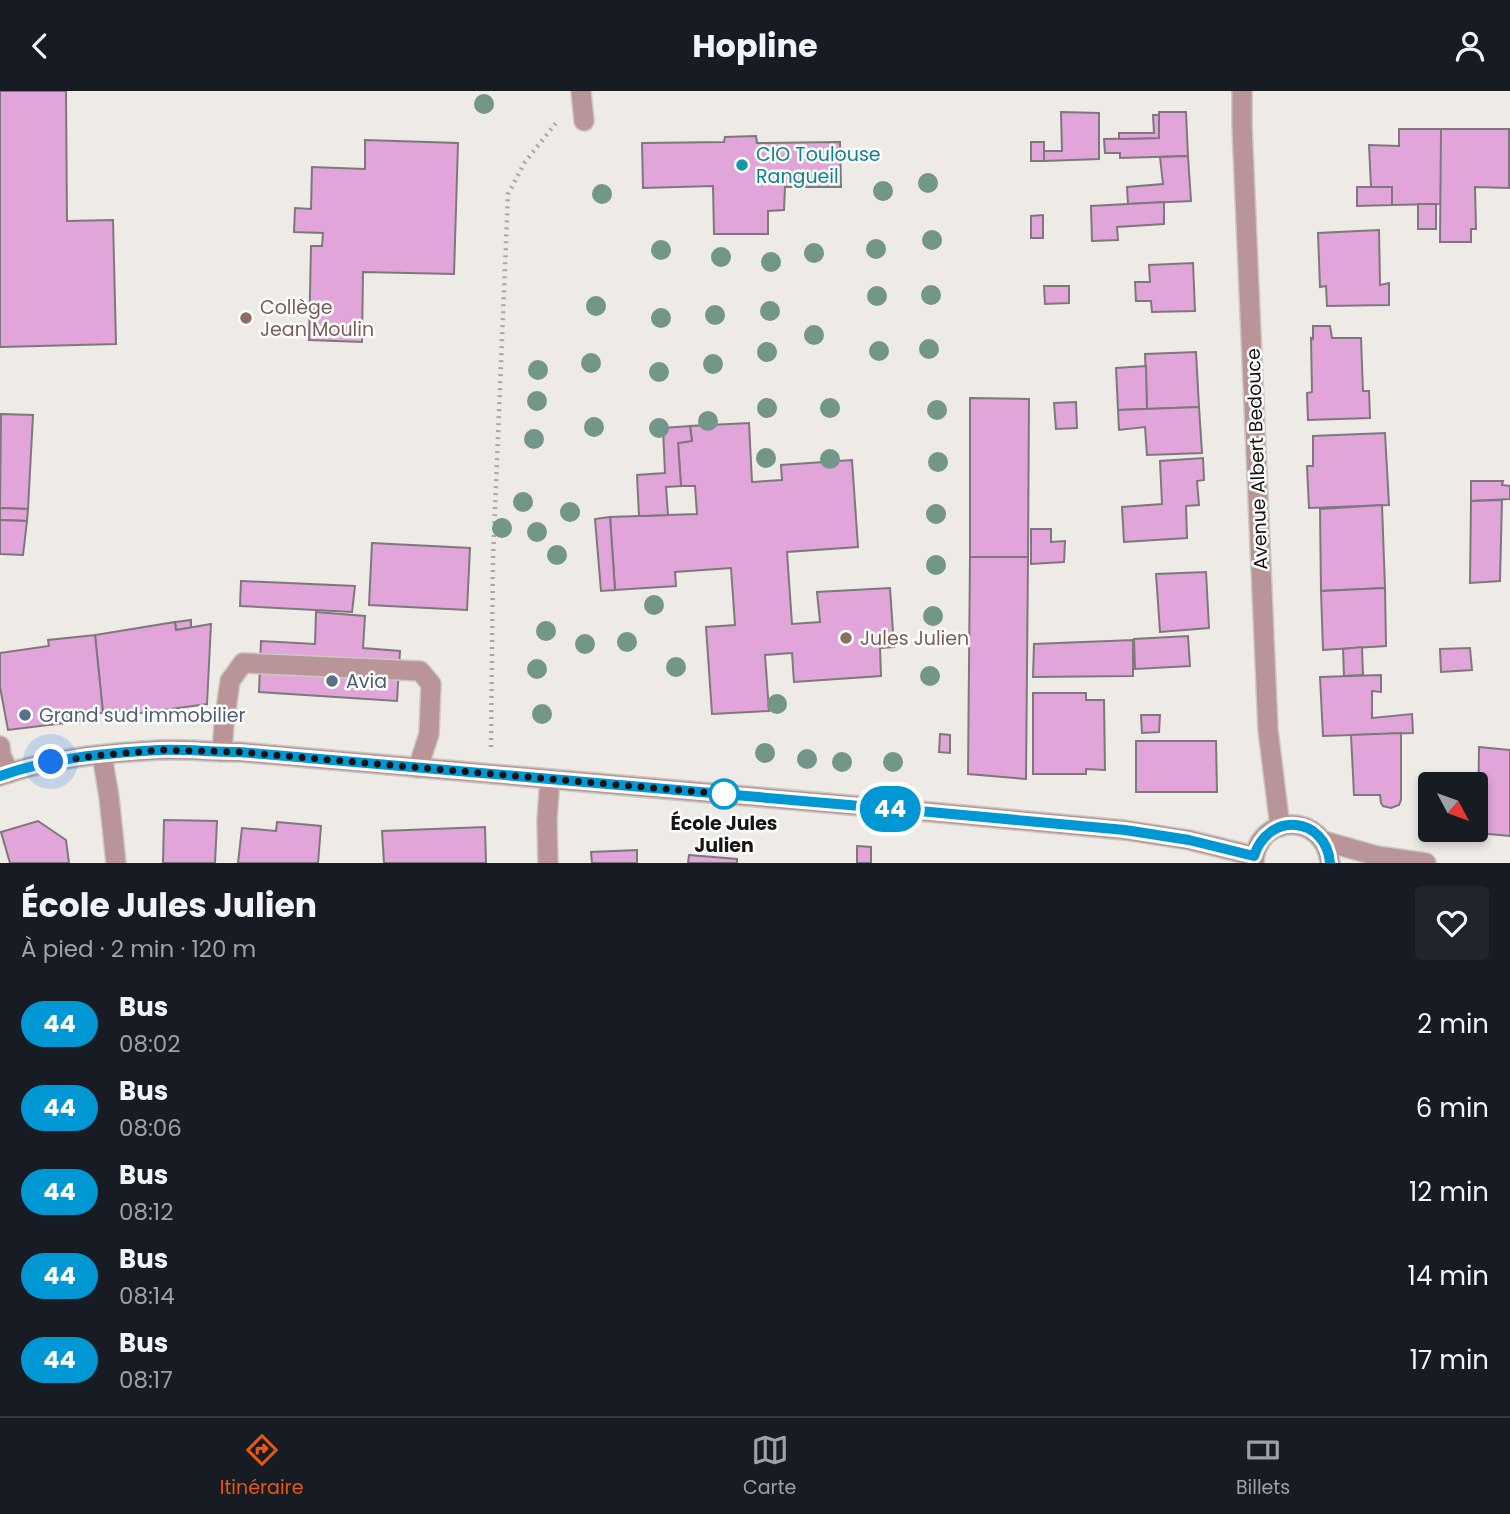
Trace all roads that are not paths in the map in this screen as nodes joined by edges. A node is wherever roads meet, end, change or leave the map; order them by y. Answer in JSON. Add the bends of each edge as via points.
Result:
{"nodes":[{"id":1,"x":1242,"y":91,"type":"edge"},
{"id":2,"x":580,"y":92,"type":"edge"},
{"id":3,"x":584,"y":121,"type":"dead end"},
{"id":4,"x":0,"y":746,"type":"edge"},
{"id":5,"x":222,"y":752,"type":"junction"},
{"id":6,"x":102,"y":755,"type":"junction"},
{"id":7,"x":418,"y":768,"type":"junction"},
{"id":8,"x":4,"y":774,"type":"edge"},
{"id":9,"x":550,"y":779,"type":"junction"},
{"id":10,"x":1280,"y":827,"type":"junction"},
{"id":11,"x":1324,"y":841,"type":"junction"},
{"id":12,"x":1254,"y":859,"type":"edge"},
{"id":13,"x":116,"y":863,"type":"edge"},
{"id":14,"x":548,"y":863,"type":"edge"},
{"id":15,"x":1330,"y":863,"type":"edge"},
{"id":16,"x":1426,"y":863,"type":"edge"}],
"edges":[{"from":1,"to":10,"type":"street","name":"Avenue Albert Bedouce","via":[[1268,738]]},
{"from":2,"to":3,"type":"street"},
{"from":4,"to":8,"type":"street"},
{"from":5,"to":6,"type":"street","via":[[161,750]]},
{"from":5,"to":7,"type":"street"},
{"from":5,"to":7,"type":"street","via":[[230,681],[243,663],[420,670],[431,684],[429,734]]},
{"from":6,"to":8,"type":"street"},
{"from":6,"to":13,"type":"street"},
{"from":7,"to":9,"type":"street"},
{"from":9,"to":12,"type":"street","via":[[1125,830],[1189,840]]},
{"from":9,"to":14,"type":"street"},
{"from":10,"to":11,"type":"street","via":[[1304,827]]},
{"from":10,"to":12,"type":"street","via":[[1260,841]]},
{"from":11,"to":15,"type":"street"},
{"from":11,"to":16,"type":"street"}]}
